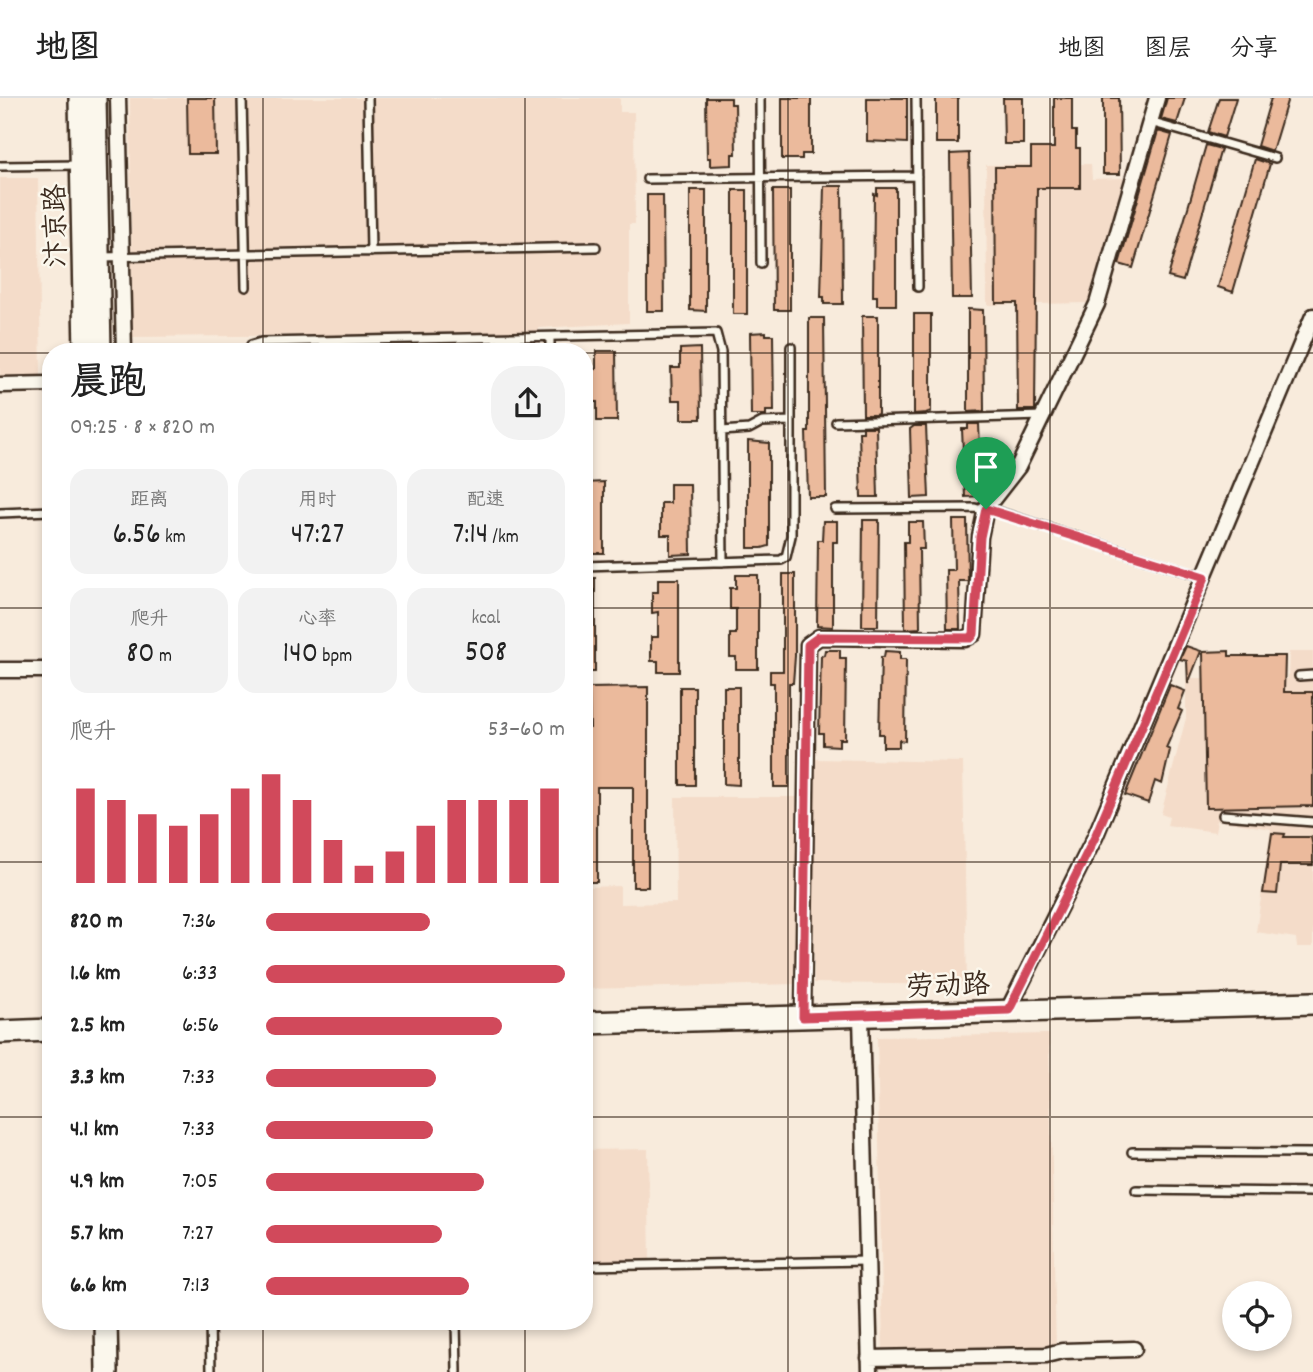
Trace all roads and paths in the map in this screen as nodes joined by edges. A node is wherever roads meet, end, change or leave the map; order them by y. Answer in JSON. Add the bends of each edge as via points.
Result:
{"nodes":[{"id":1,"x":80,"y":98,"type":"edge"},
{"id":2,"x":95,"y":98,"type":"edge"},
{"id":3,"x":118,"y":98,"type":"edge"},
{"id":4,"x":242,"y":98,"type":"edge"},
{"id":5,"x":368,"y":98,"type":"edge"},
{"id":6,"x":760,"y":98,"type":"edge"},
{"id":7,"x":916,"y":98,"type":"edge"},
{"id":8,"x":1157,"y":98,"type":"edge"},
{"id":9,"x":1150,"y":122,"type":"junction"},
{"id":10,"x":1275,"y":159,"type":"dead end"},
{"id":11,"x":81,"y":164,"type":"junction"},
{"id":12,"x":0,"y":166,"type":"edge"},
{"id":13,"x":917,"y":176,"type":"junction"},
{"id":14,"x":760,"y":178,"type":"junction"},
{"id":15,"x":647,"y":179,"type":"dead end"},
{"id":16,"x":596,"y":247,"type":"dead end"},
{"id":17,"x":371,"y":252,"type":"junction"},
{"id":18,"x":246,"y":254,"type":"junction"},
{"id":19,"x":98,"y":257,"type":"junction"},
{"id":20,"x":121,"y":257,"type":"junction"},
{"id":21,"x":761,"y":262,"type":"dead end"},
{"id":22,"x":247,"y":286,"type":"dead end"},
{"id":23,"x":918,"y":287,"type":"dead end"},
{"id":24,"x":1313,"y":316,"type":"edge"},
{"id":25,"x":550,"y":337,"type":"junction"},
{"id":26,"x":85,"y":343,"type":"edge"},
{"id":27,"x":100,"y":343,"type":"edge"},
{"id":28,"x":124,"y":343,"type":"edge"},
{"id":29,"x":258,"y":343,"type":"edge"},
{"id":30,"x":550,"y":343,"type":"edge"},
{"id":31,"x":791,"y":347,"type":"dead end"},
{"id":32,"x":42,"y":384,"type":"edge"},
{"id":33,"x":0,"y":385,"type":"edge"},
{"id":34,"x":1045,"y":416,"type":"junction"},
{"id":35,"x":791,"y":421,"type":"junction"},
{"id":36,"x":836,"y":422,"type":"dead end"},
{"id":37,"x":722,"y":431,"type":"junction"},
{"id":38,"x":835,"y":509,"type":"dead end"},
{"id":39,"x":986,"y":510,"type":"junction"},
{"id":40,"x":42,"y":512,"type":"edge"},
{"id":41,"x":0,"y":513,"type":"edge"},
{"id":42,"x":723,"y":562,"type":"junction"},
{"id":43,"x":593,"y":565,"type":"edge"},
{"id":44,"x":1205,"y":577,"type":"junction"},
{"id":45,"x":0,"y":670,"type":"edge"},
{"id":46,"x":42,"y":670,"type":"edge"},
{"id":47,"x":1299,"y":676,"type":"dead end"},
{"id":48,"x":1313,"y":676,"type":"edge"},
{"id":49,"x":1223,"y":815,"type":"dead end"},
{"id":50,"x":1313,"y":822,"type":"edge"},
{"id":51,"x":1313,"y":1003,"type":"edge"},
{"id":52,"x":1009,"y":1010,"type":"junction"},
{"id":53,"x":861,"y":1016,"type":"junction"},
{"id":54,"x":803,"y":1017,"type":"junction"},
{"id":55,"x":593,"y":1023,"type":"edge"},
{"id":56,"x":42,"y":1030,"type":"edge"},
{"id":57,"x":0,"y":1032,"type":"edge"},
{"id":58,"x":1132,"y":1152,"type":"dead end"},
{"id":59,"x":1313,"y":1153,"type":"edge"},
{"id":60,"x":1136,"y":1190,"type":"dead end"},
{"id":61,"x":1313,"y":1192,"type":"edge"},
{"id":62,"x":867,"y":1261,"type":"junction"},
{"id":63,"x":593,"y":1266,"type":"edge"},
{"id":64,"x":106,"y":1330,"type":"edge"},
{"id":65,"x":120,"y":1330,"type":"edge"},
{"id":66,"x":210,"y":1330,"type":"edge"},
{"id":67,"x":456,"y":1330,"type":"edge"},
{"id":68,"x":1134,"y":1349,"type":"dead end"},
{"id":69,"x":869,"y":1365,"type":"edge"},
{"id":70,"x":107,"y":1372,"type":"edge"},
{"id":71,"x":121,"y":1372,"type":"edge"},
{"id":72,"x":211,"y":1372,"type":"edge"},
{"id":73,"x":457,"y":1372,"type":"edge"}],
"edges":[{"from":1,"to":11,"type":"street","name":"汴京路"},
{"from":2,"to":19,"type":"street","name":"汴京路"},
{"from":3,"to":20,"type":"street"},
{"from":4,"to":18,"type":"lane"},
{"from":5,"to":17,"type":"lane"},
{"from":6,"to":14,"type":"lane"},
{"from":7,"to":13,"type":"lane"},
{"from":8,"to":9,"type":"street"},
{"from":9,"to":10,"type":"lane"},
{"from":9,"to":34,"type":"street","via":[[1107,278]]},
{"from":11,"to":12,"type":"lane"},
{"from":11,"to":26,"type":"street","name":"汴京路"},
{"from":13,"to":14,"type":"lane"},
{"from":13,"to":23,"type":"lane"},
{"from":14,"to":15,"type":"lane"},
{"from":14,"to":21,"type":"lane"},
{"from":16,"to":17,"type":"lane"},
{"from":17,"to":18,"type":"lane"},
{"from":18,"to":20,"type":"lane"},
{"from":18,"to":22,"type":"lane"},
{"from":19,"to":20,"type":"lane"},
{"from":19,"to":27,"type":"street","name":"汴京路"},
{"from":20,"to":28,"type":"street"},
{"from":24,"to":44,"type":"street"},
{"from":25,"to":29,"type":"lane"},
{"from":25,"to":30,"type":"lane"},
{"from":25,"to":37,"type":"lane","via":[[716,334],[721,352]]},
{"from":31,"to":35,"type":"lane"},
{"from":32,"to":33,"type":"street"},
{"from":34,"to":36,"type":"lane"},
{"from":34,"to":39,"type":"street","via":[[1008,484]]},
{"from":35,"to":37,"type":"lane"},
{"from":35,"to":42,"type":"lane","via":[[791,536],[786,556],[781,560]]},
{"from":37,"to":42,"type":"lane"},
{"from":38,"to":39,"type":"lane"},
{"from":39,"to":44,"type":"lane"},
{"from":39,"to":54,"type":"street","via":[[971,638],[819,637],[808,645]]},
{"from":40,"to":41,"type":"lane"},
{"from":42,"to":43,"type":"lane"},
{"from":44,"to":52,"type":"street","via":[[1095,837]]},
{"from":45,"to":46,"type":"street"},
{"from":47,"to":48,"type":"lane"},
{"from":49,"to":50,"type":"lane"},
{"from":51,"to":52,"type":"street","name":"劳动路"},
{"from":52,"to":53,"type":"street","name":"劳动路"},
{"from":53,"to":54,"type":"street","name":"劳动路"},
{"from":53,"to":62,"type":"street"},
{"from":54,"to":55,"type":"street","name":"劳动路"},
{"from":56,"to":57,"type":"street"},
{"from":58,"to":59,"type":"lane"},
{"from":60,"to":61,"type":"lane"},
{"from":62,"to":63,"type":"lane"},
{"from":62,"to":69,"type":"street"},
{"from":64,"to":70,"type":"street"},
{"from":65,"to":71,"type":"street"},
{"from":66,"to":72,"type":"lane"},
{"from":67,"to":73,"type":"lane"},
{"from":68,"to":69,"type":"street"}]}
